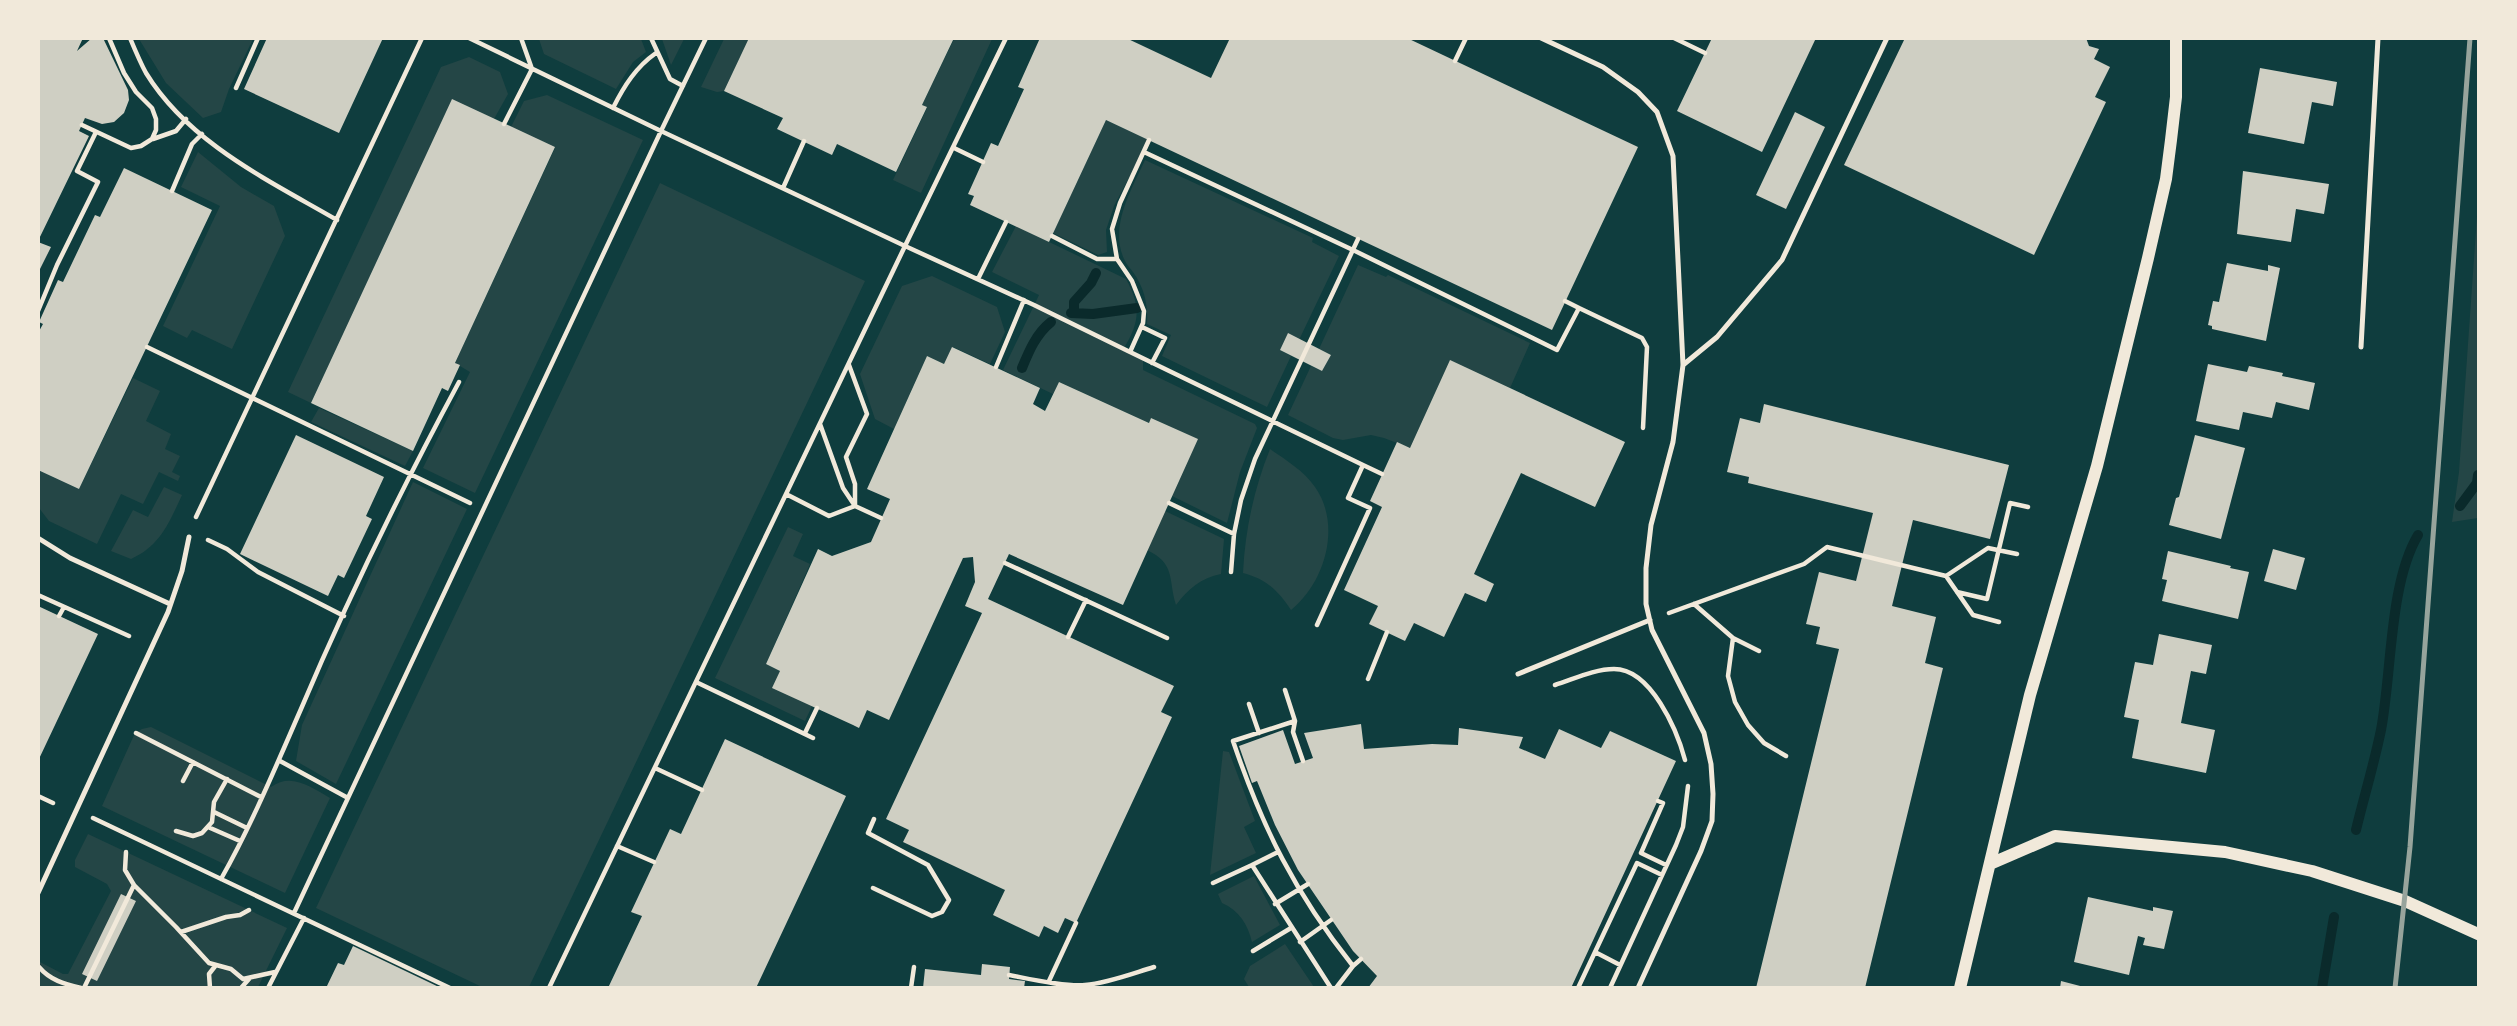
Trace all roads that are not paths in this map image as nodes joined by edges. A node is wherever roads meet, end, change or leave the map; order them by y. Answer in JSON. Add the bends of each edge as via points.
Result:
{"nodes":[{"id":1,"x":1541,"y":38,"type":"edge"},
{"id":2,"x":1887,"y":38,"type":"edge"},
{"id":3,"x":2176,"y":38,"type":"edge"},
{"id":4,"x":2378,"y":38,"type":"edge"},
{"id":5,"x":2361,"y":347,"type":"dead end"},
{"id":6,"x":1683,"y":365,"type":"junction"},
{"id":7,"x":190,"y":535,"type":"road end"},
{"id":8,"x":38,"y":538,"type":"edge"},
{"id":9,"x":170,"y":604,"type":"junction"},
{"id":10,"x":1650,"y":620,"type":"junction"},
{"id":11,"x":1518,"y":674,"type":"dead end"},
{"id":12,"x":1990,"y":864,"type":"junction"},
{"id":13,"x":38,"y":892,"type":"edge"},
{"id":14,"x":2479,"y":934,"type":"edge"},
{"id":15,"x":1638,"y":988,"type":"edge"},
{"id":16,"x":1960,"y":988,"type":"edge"}],
"edges":[{"from":1,"to":6,"type":"lane","via":[[1603,67],[1638,92],[1657,113],[1673,156]]},
{"from":2,"to":6,"type":"lane","via":[[1782,260],[1717,337]]},
{"from":3,"to":12,"type":"street","via":[[2176,97],[2166,179],[2097,466],[2030,695]]},
{"from":4,"to":5,"type":"lane"},
{"from":6,"to":10,"type":"lane","via":[[1673,442],[1651,525],[1646,568]]},
{"from":7,"to":9,"type":"lane"},
{"from":8,"to":9,"type":"lane","via":[[70,558]]},
{"from":9,"to":13,"type":"lane"},
{"from":10,"to":11,"type":"lane"},
{"from":10,"to":15,"type":"lane","via":[[1704,733],[1713,793],[1712,821],[1701,851]]},
{"from":12,"to":14,"type":"street","via":[[2055,836],[2225,852],[2312,871],[2405,901]]},
{"from":12,"to":16,"type":"street"}]}
